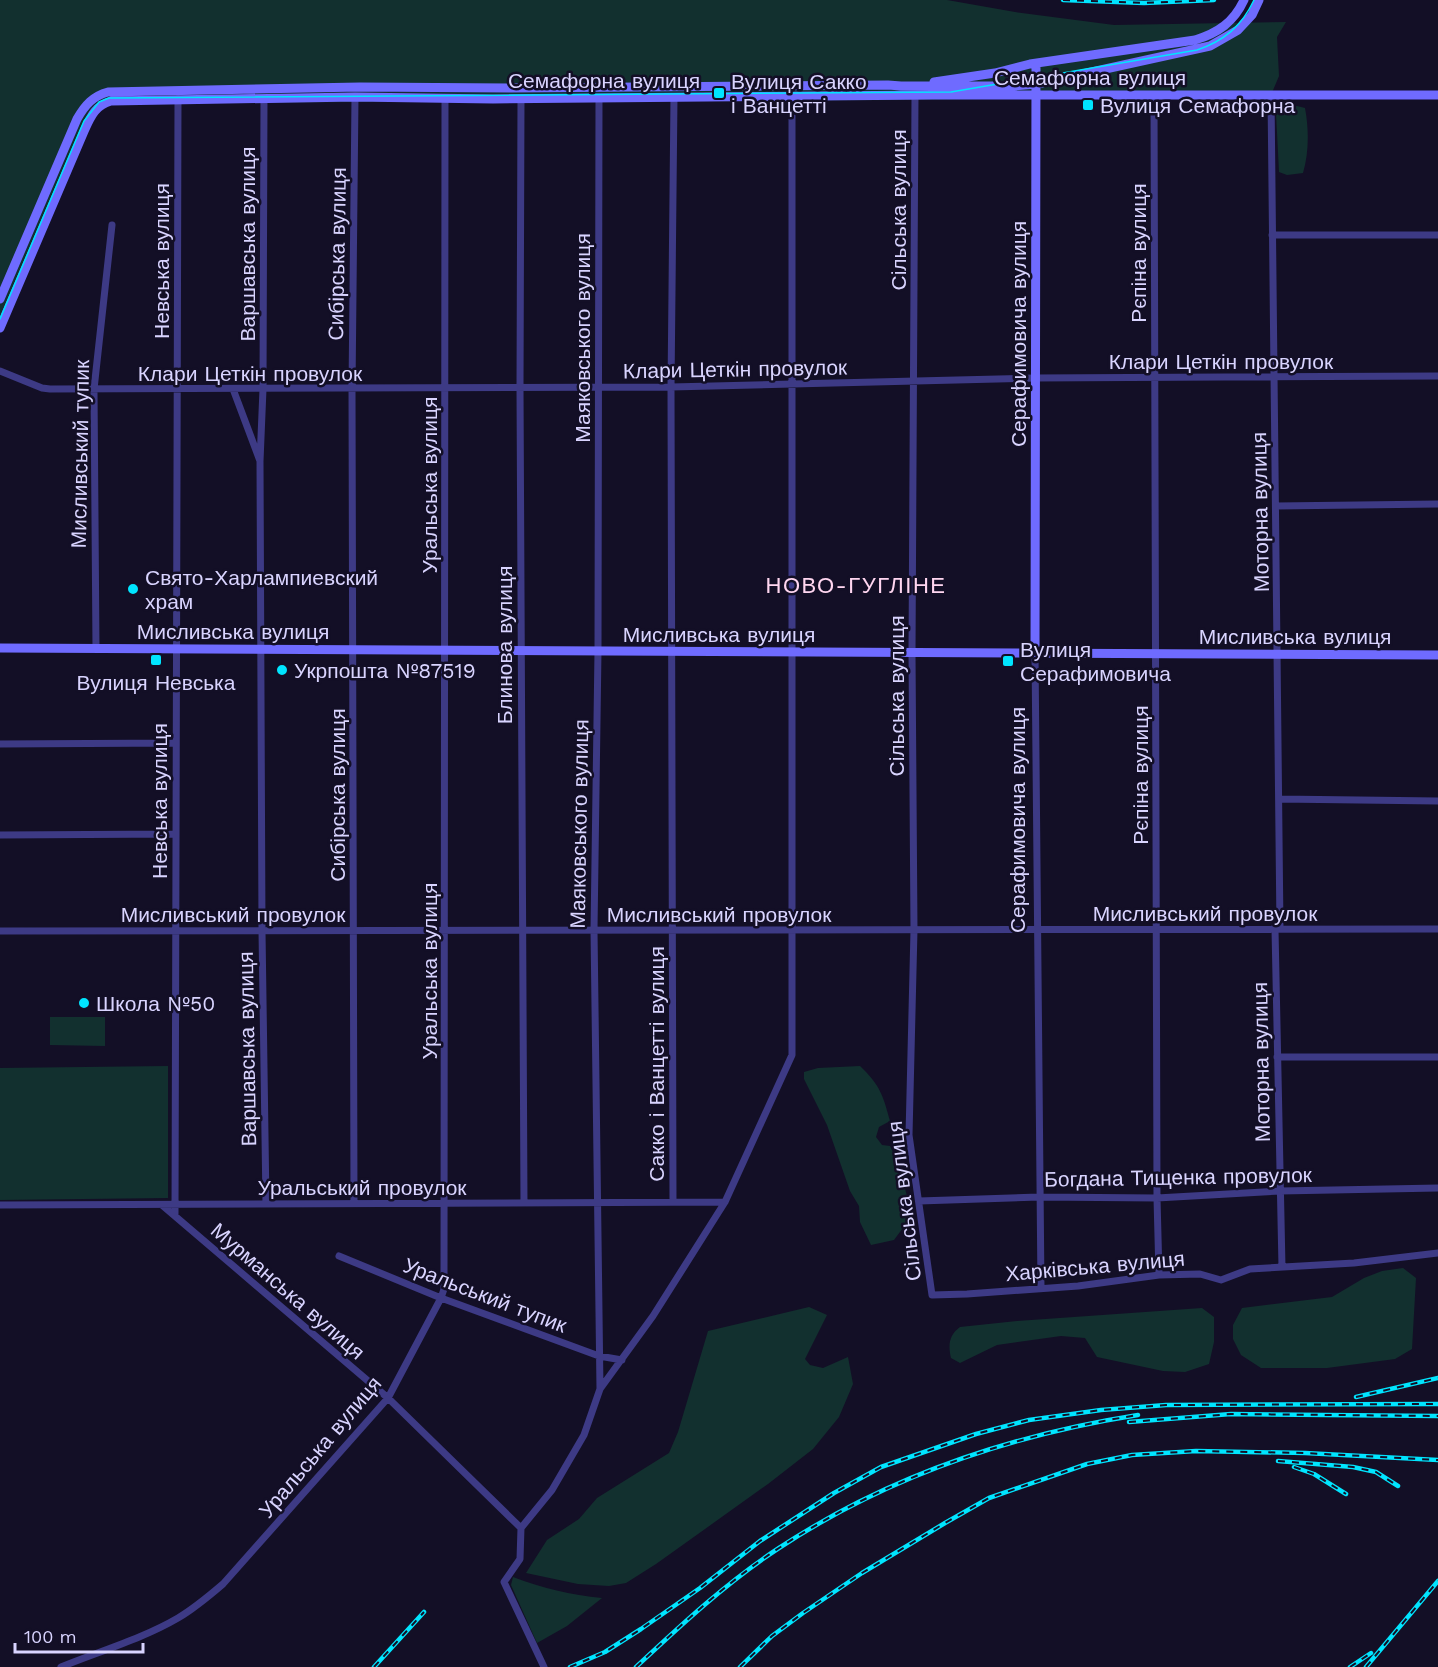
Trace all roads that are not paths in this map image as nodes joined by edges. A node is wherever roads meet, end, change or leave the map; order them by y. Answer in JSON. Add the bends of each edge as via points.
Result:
{"nodes":[{"id":1,"x":1244,"y":0,"type":"edge"},
{"id":2,"x":1259,"y":0,"type":"edge"},
{"id":3,"x":1036,"y":64,"type":"junction"},
{"id":4,"x":1037,"y":84,"type":"junction"},
{"id":5,"x":888,"y":85,"type":"junction"},
{"id":6,"x":521,"y":88,"type":"junction"},
{"id":7,"x":130,"y":95,"type":"junction"},
{"id":8,"x":915,"y":95,"type":"junction"},
{"id":9,"x":1037,"y":95,"type":"junction"},
{"id":10,"x":1154,"y":95,"type":"junction"},
{"id":11,"x":1270,"y":95,"type":"junction"},
{"id":12,"x":1438,"y":95,"type":"edge"},
{"id":13,"x":792,"y":96,"type":"junction"},
{"id":14,"x":674,"y":97,"type":"junction"},
{"id":15,"x":355,"y":98,"type":"junction"},
{"id":16,"x":445,"y":98,"type":"junction"},
{"id":17,"x":521,"y":98,"type":"junction"},
{"id":18,"x":599,"y":98,"type":"junction"},
{"id":19,"x":178,"y":99,"type":"junction"},
{"id":20,"x":264,"y":99,"type":"junction"},
{"id":21,"x":112,"y":225,"type":"dead end"},
{"id":22,"x":1438,"y":234,"type":"edge"},
{"id":23,"x":1272,"y":235,"type":"junction"},
{"id":24,"x":0,"y":299,"type":"edge"},
{"id":25,"x":0,"y":328,"type":"edge"},
{"id":26,"x":0,"y":371,"type":"edge"},
{"id":27,"x":1438,"y":376,"type":"edge"},
{"id":28,"x":1274,"y":377,"type":"junction"},
{"id":29,"x":1035,"y":378,"type":"junction"},
{"id":30,"x":1155,"y":378,"type":"junction"},
{"id":31,"x":913,"y":381,"type":"junction"},
{"id":32,"x":791,"y":384,"type":"junction"},
{"id":33,"x":671,"y":387,"type":"junction"},
{"id":34,"x":233,"y":388,"type":"junction"},
{"id":35,"x":520,"y":388,"type":"junction"},
{"id":36,"x":598,"y":388,"type":"junction"},
{"id":37,"x":94,"y":389,"type":"junction"},
{"id":38,"x":176,"y":389,"type":"junction"},
{"id":39,"x":263,"y":389,"type":"junction"},
{"id":40,"x":352,"y":389,"type":"junction"},
{"id":41,"x":446,"y":389,"type":"junction"},
{"id":42,"x":260,"y":461,"type":"junction"},
{"id":43,"x":1438,"y":504,"type":"edge"},
{"id":44,"x":1276,"y":506,"type":"junction"},
{"id":45,"x":0,"y":648,"type":"edge"},
{"id":46,"x":96,"y":649,"type":"junction"},
{"id":47,"x":176,"y":649,"type":"junction"},
{"id":48,"x":261,"y":650,"type":"junction"},
{"id":49,"x":352,"y":650,"type":"junction"},
{"id":50,"x":446,"y":650,"type":"junction"},
{"id":51,"x":522,"y":651,"type":"junction"},
{"id":52,"x":598,"y":651,"type":"junction"},
{"id":53,"x":672,"y":652,"type":"junction"},
{"id":54,"x":793,"y":652,"type":"junction"},
{"id":55,"x":912,"y":653,"type":"junction"},
{"id":56,"x":1035,"y":653,"type":"junction"},
{"id":57,"x":1156,"y":654,"type":"junction"},
{"id":58,"x":1278,"y":654,"type":"junction"},
{"id":59,"x":1438,"y":655,"type":"edge"},
{"id":60,"x":176,"y":743,"type":"junction"},
{"id":61,"x":0,"y":744,"type":"edge"},
{"id":62,"x":1279,"y":799,"type":"junction"},
{"id":63,"x":1438,"y":801,"type":"edge"},
{"id":64,"x":175,"y":834,"type":"junction"},
{"id":65,"x":0,"y":835,"type":"edge"},
{"id":66,"x":1278,"y":929,"type":"junction"},
{"id":67,"x":1438,"y":929,"type":"edge"},
{"id":68,"x":354,"y":930,"type":"junction"},
{"id":69,"x":445,"y":930,"type":"junction"},
{"id":70,"x":523,"y":930,"type":"junction"},
{"id":71,"x":594,"y":930,"type":"junction"},
{"id":72,"x":672,"y":930,"type":"junction"},
{"id":73,"x":794,"y":930,"type":"junction"},
{"id":74,"x":914,"y":930,"type":"junction"},
{"id":75,"x":1036,"y":930,"type":"junction"},
{"id":76,"x":1157,"y":930,"type":"junction"},
{"id":77,"x":0,"y":931,"type":"edge"},
{"id":78,"x":175,"y":931,"type":"junction"},
{"id":79,"x":262,"y":931,"type":"junction"},
{"id":80,"x":1277,"y":1057,"type":"junction"},
{"id":81,"x":1438,"y":1057,"type":"edge"},
{"id":82,"x":1438,"y":1188,"type":"edge"},
{"id":83,"x":1280,"y":1191,"type":"junction"},
{"id":84,"x":1039,"y":1197,"type":"junction"},
{"id":85,"x":1157,"y":1198,"type":"junction"},
{"id":86,"x":919,"y":1201,"type":"junction"},
{"id":87,"x":673,"y":1202,"type":"junction"},
{"id":88,"x":725,"y":1202,"type":"junction"},
{"id":89,"x":354,"y":1203,"type":"junction"},
{"id":90,"x":446,"y":1203,"type":"junction"},
{"id":91,"x":524,"y":1203,"type":"junction"},
{"id":92,"x":597,"y":1203,"type":"junction"},
{"id":93,"x":162,"y":1204,"type":"junction"},
{"id":94,"x":175,"y":1204,"type":"junction"},
{"id":95,"x":266,"y":1204,"type":"junction"},
{"id":96,"x":0,"y":1205,"type":"edge"},
{"id":97,"x":175,"y":1216,"type":"junction"},
{"id":98,"x":1438,"y":1253,"type":"edge"},
{"id":99,"x":339,"y":1256,"type":"dead end"},
{"id":100,"x":1282,"y":1267,"type":"junction"},
{"id":101,"x":1159,"y":1275,"type":"junction"},
{"id":102,"x":1041,"y":1288,"type":"junction"},
{"id":103,"x":932,"y":1295,"type":"joint"},
{"id":104,"x":441,"y":1298,"type":"junction"},
{"id":105,"x":599,"y":1356,"type":"junction"},
{"id":106,"x":622,"y":1359,"type":"junction"},
{"id":107,"x":600,"y":1389,"type":"junction"},
{"id":108,"x":388,"y":1398,"type":"junction"},
{"id":109,"x":521,"y":1528,"type":"junction"},
{"id":110,"x":61,"y":1667,"type":"edge"},
{"id":111,"x":544,"y":1667,"type":"edge"}],
"edges":[{"from":1,"to":3,"type":"main road","name":"Семафорна вулиця","via":[[1226,26],[1206,37]]},
{"from":2,"to":4,"type":"main road","name":"Семафорна вулиця","via":[[1238,30],[1210,46]]},
{"from":3,"to":4,"type":"main road","name":"Серафимовича вулиця"},
{"from":3,"to":5,"type":"main road","name":"Семафорна вулиця","via":[[950,80]]},
{"from":4,"to":5,"type":"main road","name":"Семафорна вулиця"},
{"from":4,"to":9,"type":"main road","name":"Серафимовича вулиця"},
{"from":5,"to":6,"type":"main road","name":"Семафорна вулиця"},
{"from":6,"to":7,"type":"main road","name":"Семафорна вулиця","via":[[360,87]]},
{"from":6,"to":17,"type":"main road","name":"Блинова вулиця"},
{"from":7,"to":19,"type":"main road","name":"Семафорна вулиця"},
{"from":7,"to":24,"type":"main road","via":[[100,94],[84,107]]},
{"from":7,"to":25,"type":"main road","via":[[107,102],[92,114]]},
{"from":8,"to":9,"type":"main road","name":"Семафорна вулиця"},
{"from":8,"to":13,"type":"main road","name":"Семафорна вулиця"},
{"from":8,"to":31,"type":"street","name":"Сільська вулиця"},
{"from":9,"to":10,"type":"main road","name":"Семафорна вулиця"},
{"from":9,"to":29,"type":"main road","name":"Серафимовича вулиця"},
{"from":10,"to":11,"type":"main road","name":"Семафорна вулиця"},
{"from":10,"to":30,"type":"street","name":"Рєпіна вулиця"},
{"from":11,"to":12,"type":"main road","name":"Семафорна вулиця"},
{"from":11,"to":23,"type":"street","name":"Моторна вулиця"},
{"from":13,"to":14,"type":"main road","name":"Семафорна вулиця"},
{"from":13,"to":32,"type":"street"},
{"from":14,"to":18,"type":"main road","name":"Семафорна вулиця"},
{"from":14,"to":33,"type":"street","name":"Сакко і Ванцетті вулиця"},
{"from":15,"to":16,"type":"main road","name":"Семафорна вулиця"},
{"from":15,"to":20,"type":"main road","name":"Семафорна вулиця"},
{"from":15,"to":40,"type":"street","name":"Сибірська вулиця"},
{"from":16,"to":17,"type":"main road","name":"Семафорна вулиця"},
{"from":16,"to":41,"type":"street","name":"Уральська вулиця"},
{"from":17,"to":18,"type":"main road","name":"Семафорна вулиця"},
{"from":17,"to":35,"type":"street","name":"Блинова вулиця"},
{"from":18,"to":36,"type":"street","name":"Маяковського вулиця"},
{"from":19,"to":20,"type":"main road","name":"Семафорна вулиця"},
{"from":19,"to":38,"type":"street","name":"Невська вулиця"},
{"from":20,"to":39,"type":"street","name":"Варшавська вулиця"},
{"from":21,"to":37,"type":"street","name":"Мисливський тупик"},
{"from":22,"to":23,"type":"street"},
{"from":23,"to":28,"type":"street","name":"Моторна вулиця"},
{"from":26,"to":37,"type":"street","name":"Клари Цеткін провулок","via":[[42,388]]},
{"from":27,"to":28,"type":"street","name":"Клари Цеткін провулок"},
{"from":28,"to":30,"type":"street","name":"Клари Цеткін провулок"},
{"from":28,"to":44,"type":"street","name":"Моторна вулиця"},
{"from":29,"to":30,"type":"street","name":"Клари Цеткін провулок"},
{"from":29,"to":31,"type":"street","name":"Клари Цеткін провулок"},
{"from":29,"to":56,"type":"main road","name":"Серафимовича вулиця"},
{"from":30,"to":57,"type":"street","name":"Рєпіна вулиця"},
{"from":31,"to":32,"type":"street","name":"Клари Цеткін провулок"},
{"from":31,"to":55,"type":"street","name":"Сільська вулиця"},
{"from":32,"to":33,"type":"street","name":"Клари Цеткін провулок"},
{"from":32,"to":54,"type":"street"},
{"from":33,"to":36,"type":"street","name":"Клари Цеткін провулок"},
{"from":33,"to":53,"type":"street","name":"Сакко і Ванцетті вулиця"},
{"from":34,"to":38,"type":"street","name":"Клари Цеткін провулок"},
{"from":34,"to":39,"type":"street","name":"Клари Цеткін провулок"},
{"from":34,"to":42,"type":"street","name":"Варшавська вулиця"},
{"from":35,"to":36,"type":"street","name":"Клари Цеткін провулок"},
{"from":35,"to":41,"type":"street","name":"Клари Цеткін провулок"},
{"from":35,"to":51,"type":"street","name":"Блинова вулиця"},
{"from":36,"to":52,"type":"street","name":"Маяковського вулиця"},
{"from":37,"to":38,"type":"street","name":"Клари Цеткін провулок"},
{"from":37,"to":46,"type":"street","name":"Мисливський тупик"},
{"from":38,"to":47,"type":"street","name":"Невська вулиця"},
{"from":39,"to":40,"type":"street","name":"Клари Цеткін провулок"},
{"from":39,"to":42,"type":"street","name":"Варшавська вулиця"},
{"from":40,"to":41,"type":"street","name":"Клари Цеткін провулок"},
{"from":40,"to":49,"type":"street","name":"Сибірська вулиця"},
{"from":41,"to":50,"type":"street","name":"Уральська вулиця"},
{"from":42,"to":48,"type":"street","name":"Варшавська вулиця"},
{"from":43,"to":44,"type":"street"},
{"from":44,"to":58,"type":"street","name":"Моторна вулиця"},
{"from":45,"to":46,"type":"main road","name":"Мисливська вулиця"},
{"from":46,"to":47,"type":"main road","name":"Мисливська вулиця"},
{"from":47,"to":48,"type":"main road","name":"Мисливська вулиця"},
{"from":47,"to":60,"type":"street","name":"Невська вулиця"},
{"from":48,"to":49,"type":"main road","name":"Мисливська вулиця"},
{"from":48,"to":79,"type":"street","name":"Варшавська вулиця"},
{"from":49,"to":50,"type":"main road","name":"Мисливська вулиця"},
{"from":49,"to":68,"type":"street","name":"Сибірська вулиця"},
{"from":50,"to":51,"type":"main road","name":"Мисливська вулиця"},
{"from":50,"to":69,"type":"street","name":"Уральська вулиця"},
{"from":51,"to":52,"type":"main road","name":"Мисливська вулиця"},
{"from":51,"to":70,"type":"street","name":"Блинова вулиця"},
{"from":52,"to":53,"type":"main road","name":"Мисливська вулиця"},
{"from":52,"to":71,"type":"street","name":"Маяковського вулиця"},
{"from":53,"to":54,"type":"main road","name":"Мисливська вулиця"},
{"from":53,"to":72,"type":"street","name":"Сакко і Ванцетті вулиця"},
{"from":54,"to":55,"type":"main road","name":"Мисливська вулиця"},
{"from":54,"to":73,"type":"street"},
{"from":55,"to":56,"type":"main road","name":"Мисливська вулиця"},
{"from":55,"to":74,"type":"street","name":"Сільська вулиця"},
{"from":56,"to":57,"type":"main road","name":"Мисливська вулиця"},
{"from":56,"to":75,"type":"street","name":"Серафимовича вулиця"},
{"from":57,"to":58,"type":"main road","name":"Мисливська вулиця"},
{"from":57,"to":76,"type":"street","name":"Рєпіна вулиця"},
{"from":58,"to":59,"type":"main road","name":"Мисливська вулиця"},
{"from":58,"to":62,"type":"street","name":"Моторна вулиця"},
{"from":60,"to":61,"type":"street"},
{"from":60,"to":64,"type":"street","name":"Невська вулиця"},
{"from":62,"to":63,"type":"street"},
{"from":62,"to":66,"type":"street","name":"Моторна вулиця"},
{"from":64,"to":65,"type":"street"},
{"from":64,"to":78,"type":"street","name":"Невська вулиця"},
{"from":66,"to":67,"type":"street","name":"Мисливський провулок"},
{"from":66,"to":76,"type":"street","name":"Мисливський провулок"},
{"from":66,"to":80,"type":"street","name":"Моторна вулиця"},
{"from":68,"to":69,"type":"street","name":"Мисливський провулок"},
{"from":68,"to":79,"type":"street","name":"Мисливський провулок"},
{"from":68,"to":89,"type":"street","name":"Сибірська вулиця"},
{"from":69,"to":70,"type":"street","name":"Мисливський провулок"},
{"from":69,"to":90,"type":"street","name":"Уральська вулиця"},
{"from":70,"to":71,"type":"street","name":"Мисливський провулок"},
{"from":70,"to":91,"type":"street","name":"Блинова вулиця"},
{"from":71,"to":72,"type":"street","name":"Мисливський провулок"},
{"from":71,"to":92,"type":"street","name":"Маяковського вулиця"},
{"from":72,"to":73,"type":"street","name":"Мисливський провулок"},
{"from":72,"to":87,"type":"street","name":"Сакко і Ванцетті вулиця"},
{"from":73,"to":74,"type":"street","name":"Мисливський провулок"},
{"from":73,"to":88,"type":"street","via":[[792,1056]]},
{"from":74,"to":75,"type":"street","name":"Мисливський провулок"},
{"from":74,"to":86,"type":"street","name":"Сільська вулиця","via":[[909,1135]]},
{"from":75,"to":76,"type":"street","name":"Мисливський провулок"},
{"from":75,"to":84,"type":"street","name":"Серафимовича вулиця"},
{"from":76,"to":85,"type":"street","name":"Рєпіна вулиця"},
{"from":77,"to":78,"type":"street","name":"Мисливський провулок"},
{"from":78,"to":79,"type":"street","name":"Мисливський провулок"},
{"from":78,"to":94,"type":"street","name":"Невська вулиця"},
{"from":79,"to":95,"type":"street","name":"Варшавська вулиця"},
{"from":80,"to":81,"type":"street"},
{"from":80,"to":83,"type":"street","name":"Моторна вулиця"},
{"from":82,"to":83,"type":"street","name":"Богдана Тищенка провулок"},
{"from":83,"to":85,"type":"street","name":"Богдана Тищенка провулок"},
{"from":83,"to":100,"type":"street","name":"Моторна вулиця"},
{"from":84,"to":85,"type":"street","name":"Богдана Тищенка провулок"},
{"from":84,"to":86,"type":"street","name":"Богдана Тищенка провулок"},
{"from":84,"to":102,"type":"street","name":"Серафимовича вулиця"},
{"from":85,"to":101,"type":"street","name":"Рєпіна вулиця"},
{"from":86,"to":103,"type":"street","name":"Сільська вулиця"},
{"from":87,"to":88,"type":"street","name":"Уральський провулок"},
{"from":87,"to":92,"type":"street","name":"Уральський провулок"},
{"from":88,"to":106,"type":"street"},
{"from":89,"to":90,"type":"street","name":"Уральський провулок"},
{"from":89,"to":95,"type":"street","name":"Уральський провулок"},
{"from":90,"to":91,"type":"street","name":"Уральський провулок"},
{"from":90,"to":104,"type":"street","name":"Уральська вулиця","via":[[446,1280]]},
{"from":91,"to":92,"type":"street","name":"Уральський провулок"},
{"from":92,"to":105,"type":"street","name":"Маяковського вулиця"},
{"from":93,"to":94,"type":"street","name":"Уральський провулок"},
{"from":93,"to":96,"type":"street","name":"Уральський провулок"},
{"from":93,"to":97,"type":"street","name":"Мурманська вулиця"},
{"from":94,"to":95,"type":"street","name":"Уральський провулок"},
{"from":94,"to":97,"type":"street","name":"Невська вулиця"},
{"from":97,"to":108,"type":"street","name":"Мурманська вулиця"},
{"from":98,"to":100,"type":"street","name":"Харківська вулиця"},
{"from":99,"to":104,"type":"street","name":"Уральський тупик"},
{"from":100,"to":101,"type":"street","name":"Харківська вулиця","via":[[1250,1269],[1221,1280],[1200,1274]]},
{"from":101,"to":102,"type":"street","name":"Харківська вулиця"},
{"from":102,"to":103,"type":"street","name":"Харківська вулиця"},
{"from":104,"to":105,"type":"street","name":"Уральський тупик"},
{"from":104,"to":108,"type":"street","name":"Уральська вулиця"},
{"from":105,"to":106,"type":"street","name":"Уральський тупик"},
{"from":105,"to":107,"type":"street","name":"Маяковського вулиця"},
{"from":106,"to":107,"type":"street"},
{"from":107,"to":109,"type":"street","name":"Маяковського вулиця","via":[[584,1435],[552,1490]]},
{"from":108,"to":109,"type":"street","name":"Мурманська вулиця"},
{"from":108,"to":110,"type":"street","name":"Уральська вулиця","via":[[223,1584],[202,1602],[153,1630]]},
{"from":109,"to":111,"type":"street","via":[[520,1559],[504,1582]]}]}
